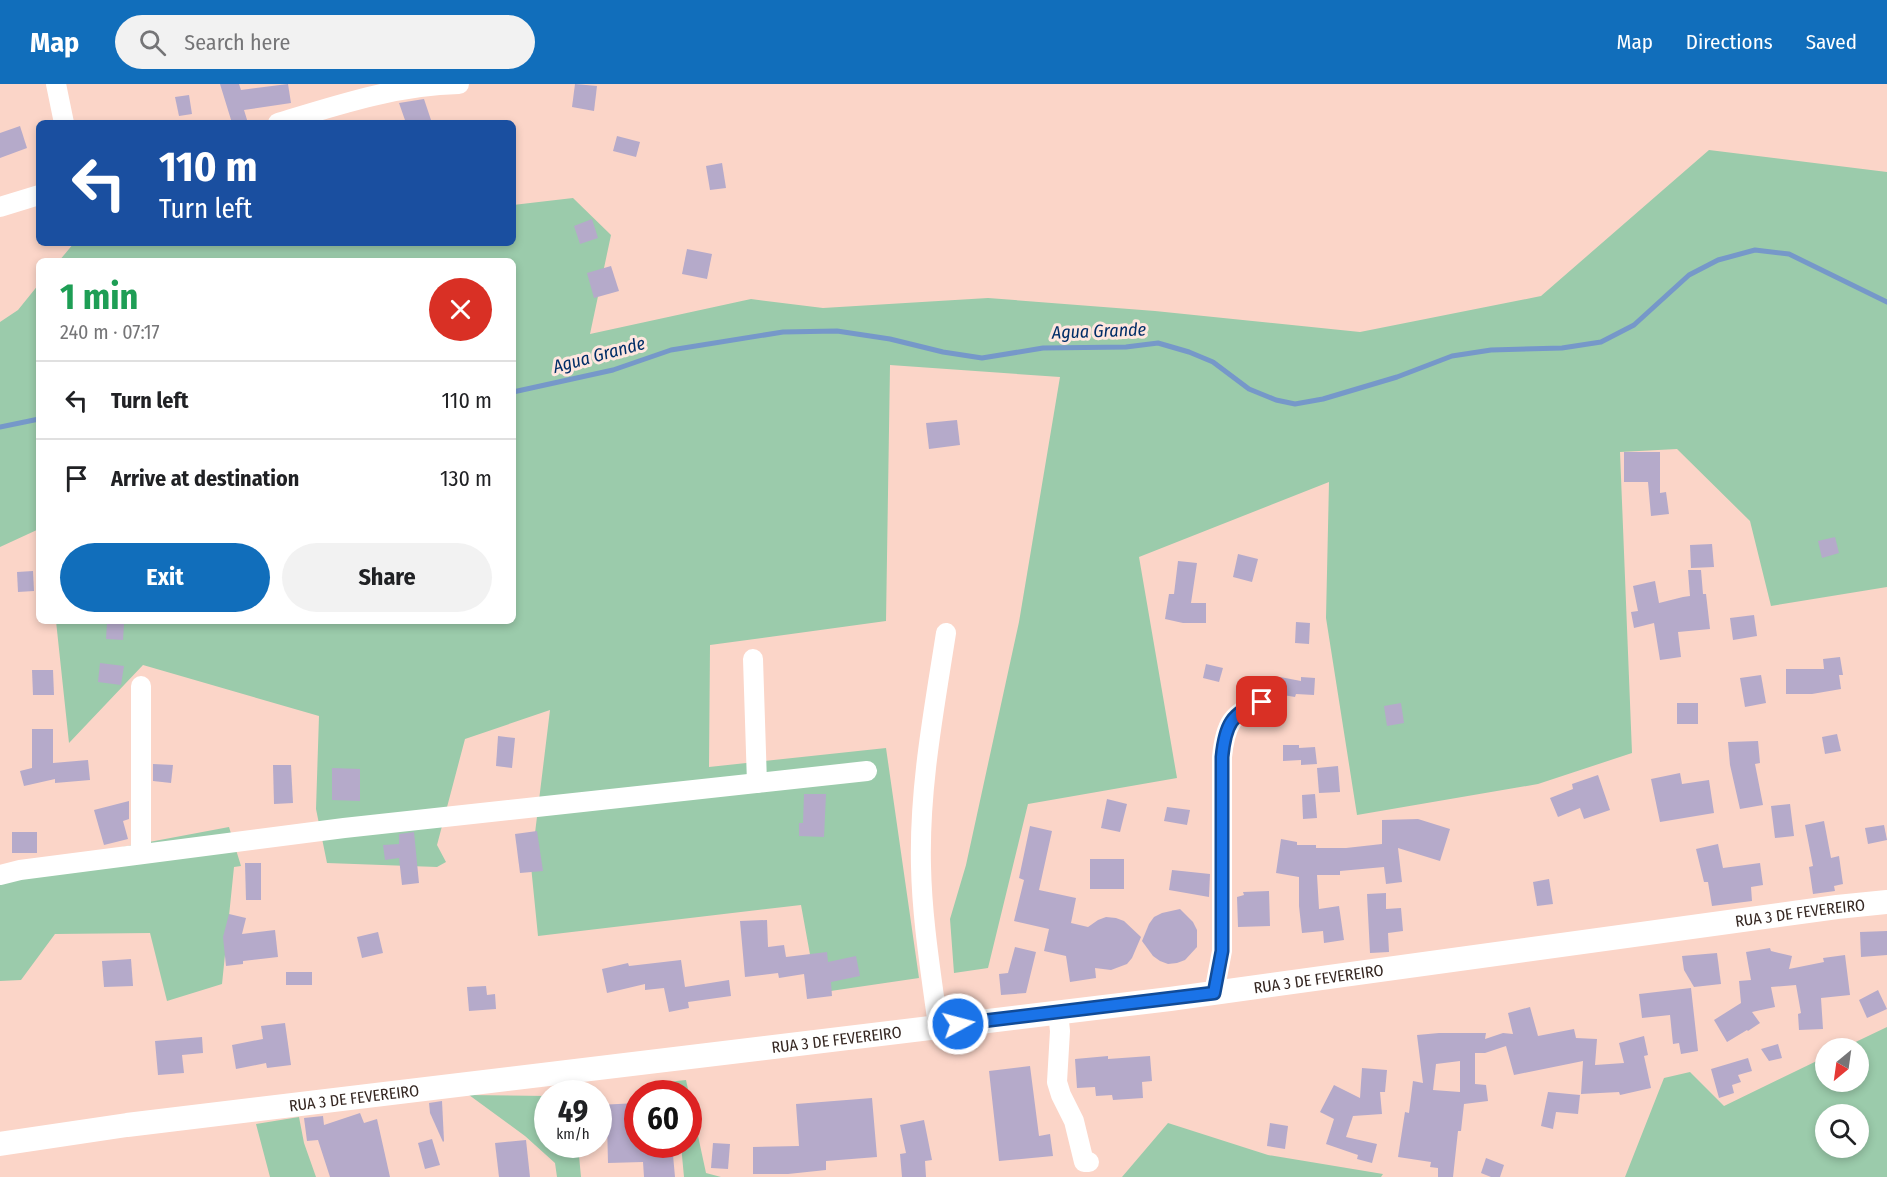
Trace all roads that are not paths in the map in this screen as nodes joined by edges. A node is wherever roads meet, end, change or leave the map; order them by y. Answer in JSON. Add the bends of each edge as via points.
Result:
{"nodes":[{"id":1,"x":56,"y":84,"type":"edge"},
{"id":2,"x":459,"y":84,"type":"edge"},
{"id":3,"x":63,"y":120,"type":"edge"},
{"id":4,"x":288,"y":120,"type":"edge"},
{"id":5,"x":36,"y":196,"type":"edge"},
{"id":6,"x":0,"y":207,"type":"edge"},
{"id":7,"x":946,"y":633,"type":"dead end"},
{"id":8,"x":753,"y":659,"type":"dead end"},
{"id":9,"x":141,"y":687,"type":"dead end"},
{"id":10,"x":1262,"y":702,"type":"dead end"},
{"id":11,"x":867,"y":771,"type":"dead end"},
{"id":12,"x":757,"y":783,"type":"junction"},
{"id":13,"x":141,"y":854,"type":"junction"},
{"id":14,"x":0,"y":875,"type":"edge"},
{"id":15,"x":1887,"y":902,"type":"edge"},
{"id":16,"x":1214,"y":993,"type":"junction"},
{"id":17,"x":1058,"y":1012,"type":"junction"},
{"id":18,"x":938,"y":1026,"type":"junction"},
{"id":19,"x":0,"y":1144,"type":"edge"},
{"id":20,"x":1089,"y":1162,"type":"dead end"}],
"edges":[{"from":1,"to":3,"type":"street"},
{"from":2,"to":4,"type":"street","via":[[427,85]]},
{"from":5,"to":6,"type":"street"},
{"from":7,"to":18,"type":"street","via":[[927,756],[921,828],[923,900]]},
{"from":8,"to":12,"type":"street"},
{"from":9,"to":13,"type":"street"},
{"from":10,"to":16,"type":"street","via":[[1237,714],[1223,739],[1222,951]]},
{"from":11,"to":12,"type":"street"},
{"from":12,"to":13,"type":"street"},
{"from":13,"to":14,"type":"street"},
{"from":15,"to":16,"type":"main road","name":"RUA 3 DE FEVEREIRO"},
{"from":16,"to":17,"type":"main road","name":"RUA 3 DE FEVEREIRO"},
{"from":17,"to":18,"type":"main road","name":"RUA 3 DE FEVEREIRO"},
{"from":17,"to":20,"type":"street","via":[[1057,1082],[1074,1121],[1084,1162]]},
{"from":18,"to":19,"type":"main road","name":"RUA 3 DE FEVEREIRO"}]}
